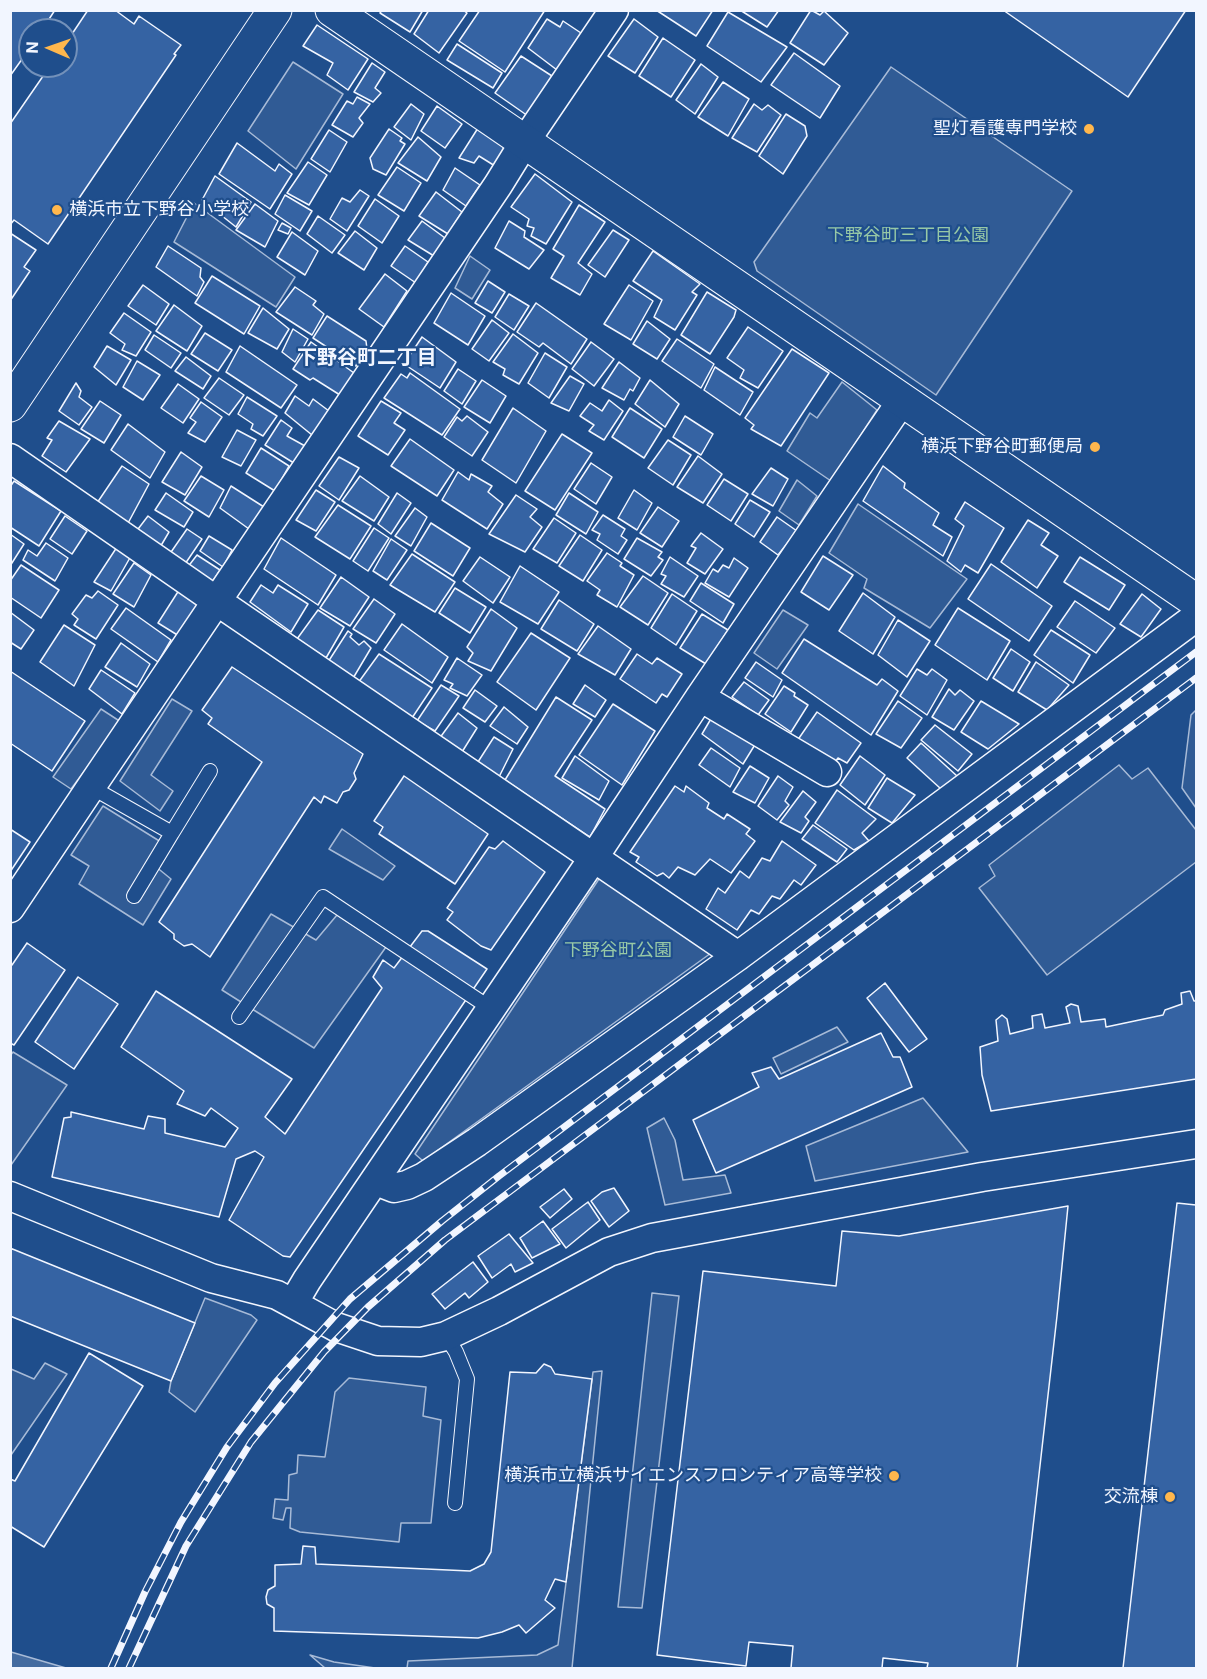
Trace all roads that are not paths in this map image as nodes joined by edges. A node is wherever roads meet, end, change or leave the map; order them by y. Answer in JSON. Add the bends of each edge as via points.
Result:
{"nodes":[{"id":1,"x":275,"y":10,"type":"edge"},
{"id":2,"x":332,"y":10,"type":"edge"},
{"id":3,"x":614,"y":10,"type":"edge"},
{"id":4,"x":524,"y":143,"type":"junction"},
{"id":5,"x":903,"y":399,"type":"junction"},
{"id":6,"x":10,"y":405,"type":"edge"},
{"id":7,"x":10,"y":458,"type":"edge"},
{"id":8,"x":1197,"y":601,"type":"edge"},
{"id":9,"x":218,"y":602,"type":"junction"},
{"id":10,"x":1197,"y":617,"type":"edge"},
{"id":11,"x":700,"y":697,"type":"junction"},
{"id":12,"x":210,"y":771,"type":"dead end"},
{"id":13,"x":826,"y":772,"type":"dead end"},
{"id":14,"x":91,"y":786,"type":"junction"},
{"id":15,"x":172,"y":832,"type":"junction"},
{"id":16,"x":594,"y":856,"type":"junction"},
{"id":17,"x":134,"y":896,"type":"dead end"},
{"id":18,"x":10,"y":908,"type":"edge"},
{"id":19,"x":738,"y":956,"type":"junction"},
{"id":20,"x":490,"y":1008,"type":"junction"},
{"id":21,"x":239,"y":1017,"type":"dead end"},
{"id":22,"x":1197,"y":1144,"type":"edge"},
{"id":23,"x":376,"y":1181,"type":"junction"},
{"id":24,"x":10,"y":1196,"type":"edge"},
{"id":25,"x":294,"y":1302,"type":"junction"},
{"id":26,"x":446,"y":1336,"type":"junction"},
{"id":27,"x":454,"y":1503,"type":"dead end"}],
"edges":[{"from":1,"to":6,"type":"street"},
{"from":2,"to":4,"type":"street"},
{"from":3,"to":4,"type":"street"},
{"from":4,"to":5,"type":"street"},
{"from":4,"to":9,"type":"street"},
{"from":5,"to":8,"type":"street"},
{"from":5,"to":11,"type":"street"},
{"from":7,"to":9,"type":"street"},
{"from":9,"to":14,"type":"street"},
{"from":9,"to":16,"type":"street"},
{"from":10,"to":19,"type":"street"},
{"from":11,"to":13,"type":"street"},
{"from":11,"to":16,"type":"street"},
{"from":12,"to":15,"type":"lane"},
{"from":14,"to":15,"type":"lane"},
{"from":14,"to":18,"type":"street"},
{"from":15,"to":17,"type":"lane"},
{"from":16,"to":19,"type":"street"},
{"from":16,"to":20,"type":"street"},
{"from":19,"to":23,"type":"street","via":[[424,1177],[394,1188]]},
{"from":20,"to":21,"type":"lane","via":[[322,897]]},
{"from":20,"to":23,"type":"street"},
{"from":22,"to":26,"type":"street","via":[[982,1177],[652,1238],[609,1252]]},
{"from":23,"to":25,"type":"street"},
{"from":24,"to":25,"type":"street","via":[[212,1278]]},
{"from":25,"to":26,"type":"street","via":[[336,1327],[378,1341],[421,1342]]},
{"from":26,"to":27,"type":"lane","via":[[467,1379]]}]}
